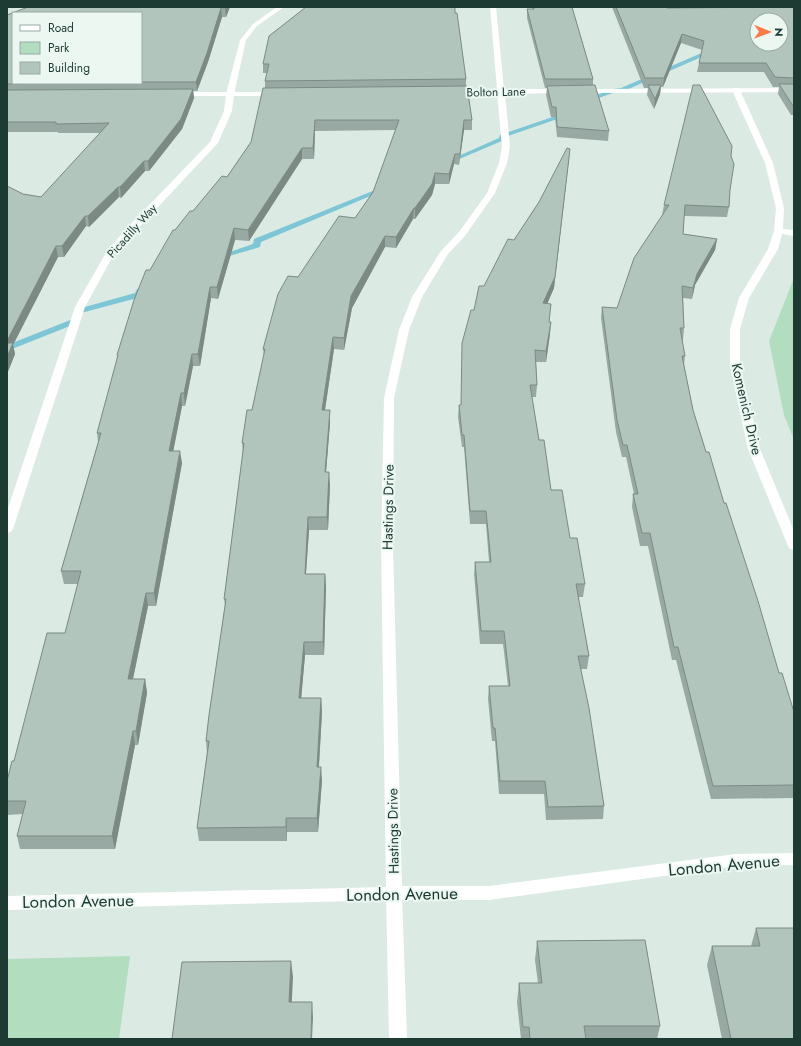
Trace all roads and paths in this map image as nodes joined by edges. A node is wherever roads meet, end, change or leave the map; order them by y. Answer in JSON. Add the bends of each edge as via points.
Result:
{"nodes":[{"id":1,"x":281,"y":7,"type":"edge"},
{"id":2,"x":492,"y":7,"type":"edge"},
{"id":3,"x":736,"y":90,"type":"junction"},
{"id":4,"x":794,"y":90,"type":"edge"},
{"id":5,"x":446,"y":92,"type":"edge"},
{"id":6,"x":501,"y":92,"type":"junction"},
{"id":7,"x":168,"y":94,"type":"edge"},
{"id":8,"x":230,"y":94,"type":"junction"},
{"id":9,"x":284,"y":94,"type":"edge"},
{"id":10,"x":778,"y":231,"type":"junction"},
{"id":11,"x":794,"y":233,"type":"edge"},
{"id":12,"x":7,"y":529,"type":"edge"},
{"id":13,"x":794,"y":546,"type":"edge"},
{"id":14,"x":794,"y":859,"type":"edge"},
{"id":15,"x":394,"y":893,"type":"junction"},
{"id":16,"x":7,"y":903,"type":"edge"},
{"id":17,"x":398,"y":1039,"type":"edge"}],
"edges":[{"from":1,"to":8,"type":"street","name":"Picadilly Way","via":[[256,25],[243,40]]},
{"from":2,"to":6,"type":"street","name":"Hastings Drive"},
{"from":3,"to":4,"type":"street","name":"Bolton Lane"},
{"from":3,"to":6,"type":"street","name":"Bolton Lane"},
{"from":3,"to":10,"type":"street","name":"Komenich Drive","via":[[769,163],[780,208]]},
{"from":5,"to":6,"type":"street","name":"Bolton Lane"},
{"from":6,"to":15,"type":"street","name":"Hastings Drive","via":[[506,147],[504,163],[491,193],[462,234],[444,253],[417,296],[404,330],[389,398],[387,546]]},
{"from":7,"to":8,"type":"street"},
{"from":8,"to":9,"type":"street"},
{"from":8,"to":12,"type":"street","name":"Picadilly Way","via":[[228,111],[214,143],[110,253],[80,307]]},
{"from":10,"to":11,"type":"street"},
{"from":10,"to":13,"type":"street","name":"Komenich Drive","via":[[772,249],[744,298],[735,329],[735,366],[754,449]]},
{"from":14,"to":15,"type":"street","name":"London Avenue","via":[[736,860],[489,893]]},
{"from":15,"to":16,"type":"street","name":"London Avenue"},
{"from":15,"to":17,"type":"street","name":"Hastings Drive"}]}
